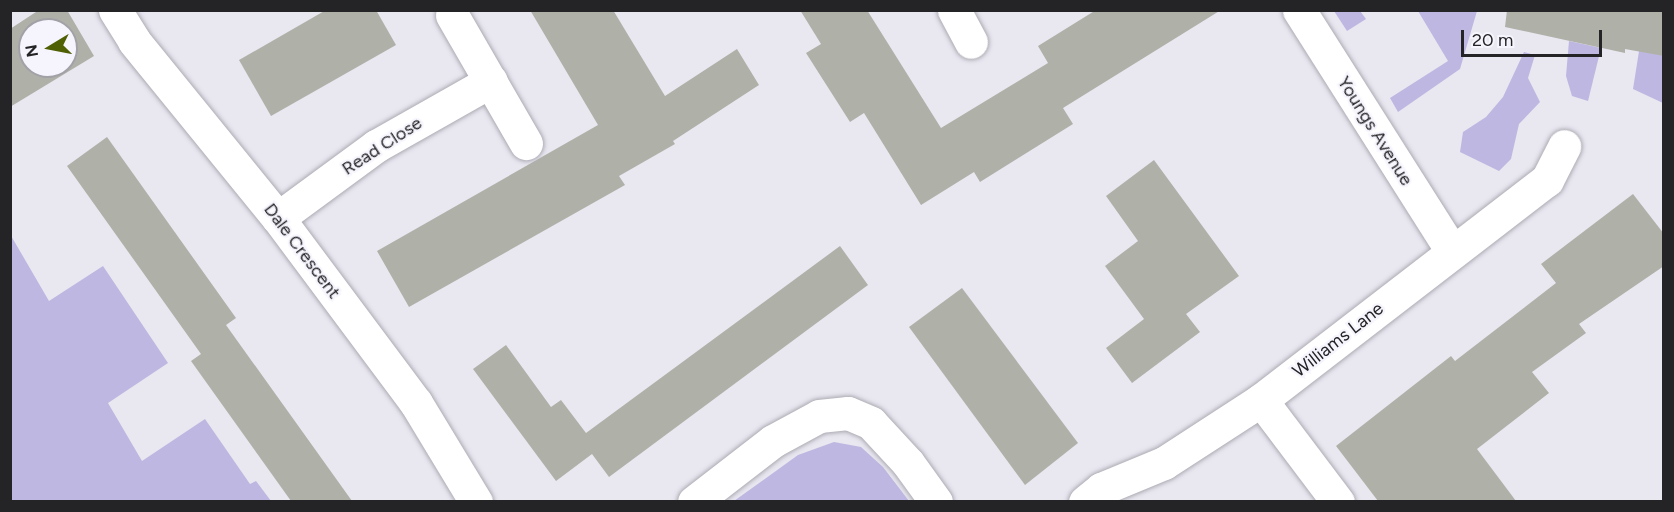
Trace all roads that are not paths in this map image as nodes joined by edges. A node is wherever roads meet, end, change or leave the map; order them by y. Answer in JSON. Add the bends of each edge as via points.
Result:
{"nodes":[{"id":1,"x":115,"y":10,"type":"edge"},
{"id":2,"x":954,"y":10,"type":"edge"},
{"id":3,"x":1299,"y":10,"type":"edge"},
{"id":4,"x":452,"y":15,"type":"dead end"},
{"id":5,"x":971,"y":42,"type":"dead end"},
{"id":6,"x":491,"y":81,"type":"junction"},
{"id":7,"x":526,"y":143,"type":"dead end"},
{"id":8,"x":1564,"y":146,"type":"dead end"},
{"id":9,"x":278,"y":218,"type":"junction"},
{"id":10,"x":1452,"y":251,"type":"junction"},
{"id":11,"x":1261,"y":400,"type":"junction"},
{"id":12,"x":476,"y":501,"type":"edge"},
{"id":13,"x":694,"y":501,"type":"edge"},
{"id":14,"x":936,"y":501,"type":"edge"},
{"id":15,"x":1085,"y":501,"type":"edge"},
{"id":16,"x":1338,"y":501,"type":"edge"}],
"edges":[{"from":1,"to":9,"type":"street","name":"Dale Crescent","via":[[134,42]]},
{"from":2,"to":5,"type":"street"},
{"from":3,"to":10,"type":"street","name":"Youngs Avenue"},
{"from":4,"to":6,"type":"street"},
{"from":6,"to":7,"type":"street"},
{"from":6,"to":9,"type":"street","name":"Read Close","via":[[376,146]]},
{"from":8,"to":10,"type":"street","name":"Williams Lane","via":[[1547,180]]},
{"from":9,"to":12,"type":"street","name":"Dale Crescent","via":[[416,403]]},
{"from":10,"to":11,"type":"street","name":"Williams Lane"},
{"from":11,"to":15,"type":"street","name":"Williams Lane","via":[[1164,463],[1101,489]]},
{"from":11,"to":16,"type":"street"},
{"from":13,"to":14,"type":"street","via":[[773,441],[819,416],[848,413],[871,423]]}]}
